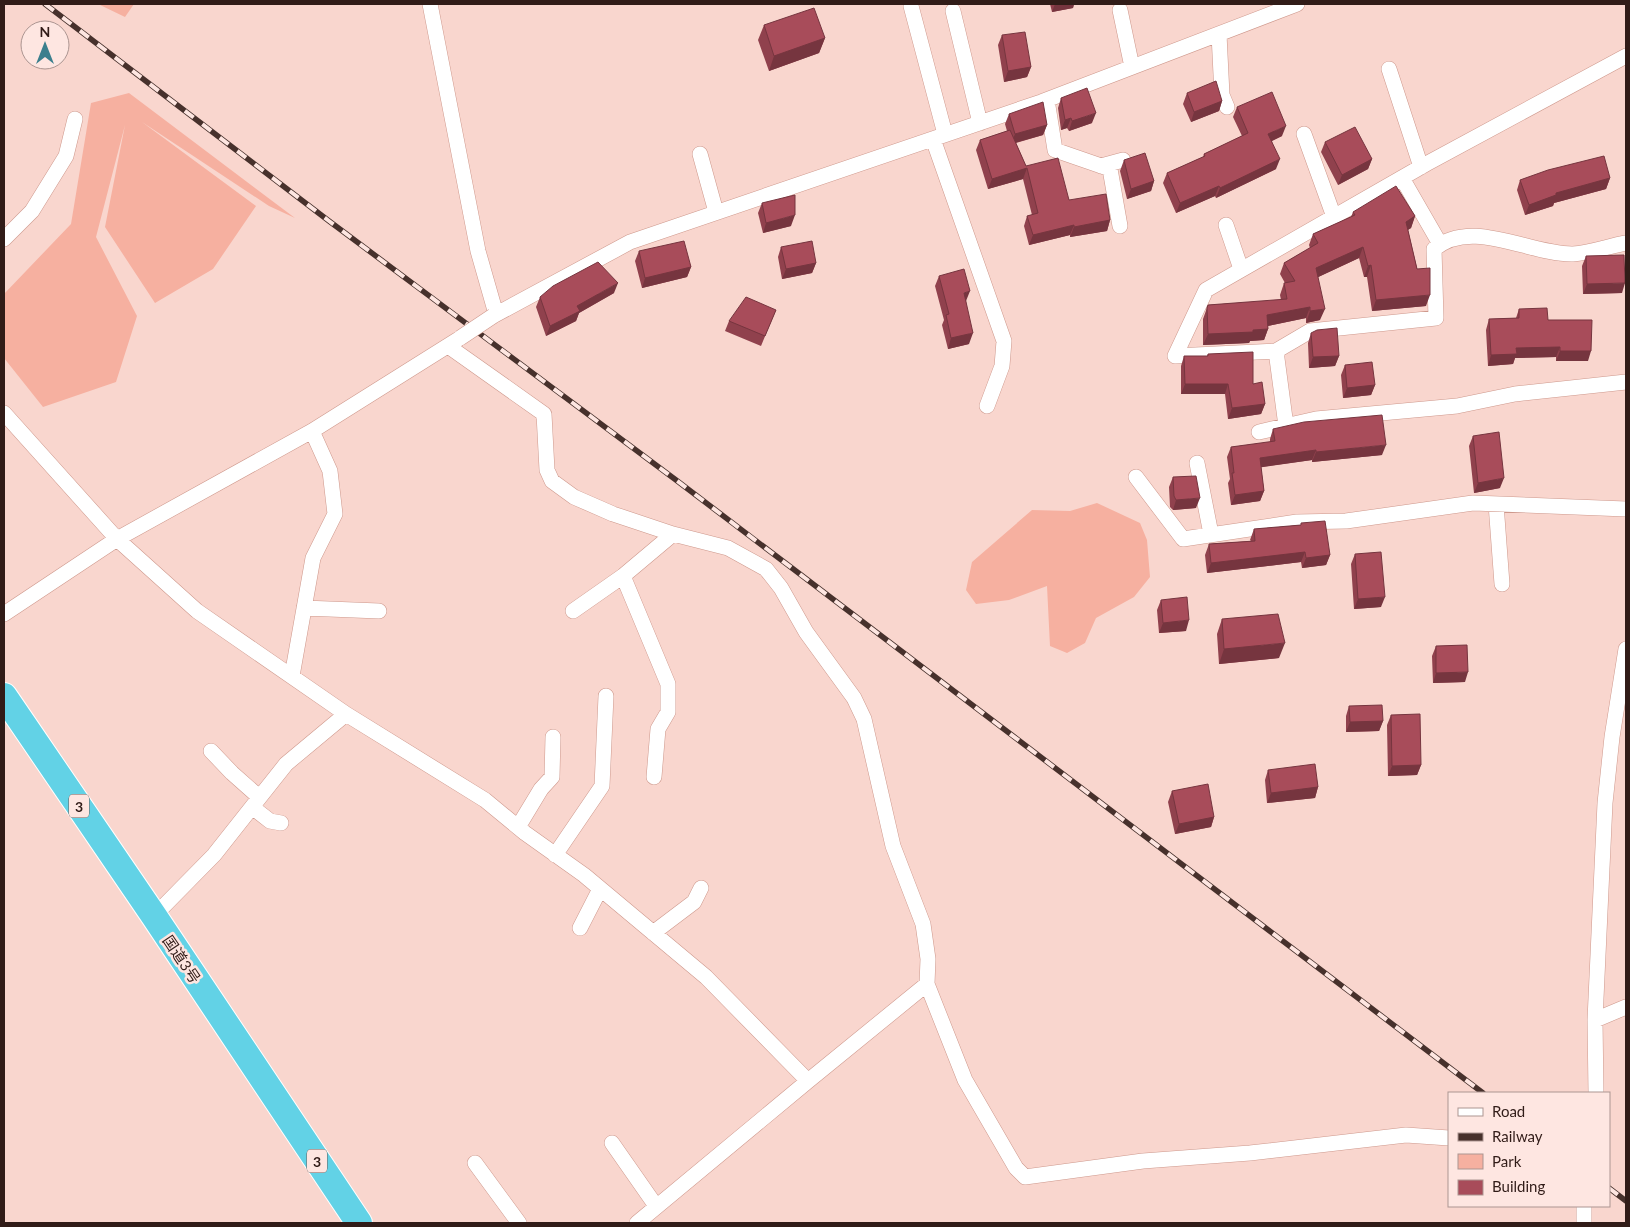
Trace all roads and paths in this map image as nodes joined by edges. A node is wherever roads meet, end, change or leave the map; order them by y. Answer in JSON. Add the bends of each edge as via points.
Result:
{"nodes":[{"id":1,"x":430,"y":4,"type":"edge"},
{"id":2,"x":1297,"y":4,"type":"edge"},
{"id":3,"x":911,"y":6,"type":"dead end"},
{"id":4,"x":1274,"y":8,"type":"edge"},
{"id":5,"x":1120,"y":10,"type":"dead end"},
{"id":6,"x":953,"y":11,"type":"dead end"},
{"id":7,"x":1219,"y":34,"type":"junction"},
{"id":8,"x":1626,"y":56,"type":"edge"},
{"id":9,"x":1132,"y":67,"type":"junction"},
{"id":10,"x":1389,"y":69,"type":"dead end"},
{"id":11,"x":1046,"y":100,"type":"junction"},
{"id":12,"x":1227,"y":107,"type":"dead end"},
{"id":13,"x":75,"y":119,"type":"dead end"},
{"id":14,"x":980,"y":123,"type":"junction"},
{"id":15,"x":1304,"y":134,"type":"dead end"},
{"id":16,"x":939,"y":136,"type":"junction"},
{"id":17,"x":700,"y":154,"type":"dead end"},
{"id":18,"x":1123,"y":160,"type":"edge"},
{"id":19,"x":1101,"y":166,"type":"junction"},
{"id":20,"x":1422,"y":167,"type":"junction"},
{"id":21,"x":1402,"y":178,"type":"junction"},
{"id":22,"x":716,"y":212,"type":"junction"},
{"id":23,"x":1334,"y":216,"type":"junction"},
{"id":24,"x":1226,"y":225,"type":"dead end"},
{"id":25,"x":1120,"y":226,"type":"dead end"},
{"id":26,"x":4,"y":239,"type":"edge"},
{"id":27,"x":1626,"y":243,"type":"edge"},
{"id":28,"x":1440,"y":244,"type":"junction"},
{"id":29,"x":1241,"y":269,"type":"junction"},
{"id":30,"x":494,"y":315,"type":"junction"},
{"id":31,"x":454,"y":342,"type":"junction"},
{"id":32,"x":1276,"y":352,"type":"junction"},
{"id":33,"x":1626,"y":382,"type":"edge"},
{"id":34,"x":987,"y":406,"type":"dead end"},
{"id":35,"x":4,"y":413,"type":"edge"},
{"id":36,"x":1286,"y":426,"type":"junction"},
{"id":37,"x":312,"y":431,"type":"junction"},
{"id":38,"x":1258,"y":432,"type":"dead end"},
{"id":39,"x":1197,"y":463,"type":"dead end"},
{"id":40,"x":1136,"y":477,"type":"dead end"},
{"id":41,"x":1496,"y":504,"type":"junction"},
{"id":42,"x":1626,"y":509,"type":"edge"},
{"id":43,"x":673,"y":534,"type":"junction"},
{"id":44,"x":1210,"y":534,"type":"junction"},
{"id":45,"x":117,"y":539,"type":"junction"},
{"id":46,"x":623,"y":576,"type":"junction"},
{"id":47,"x":1502,"y":584,"type":"dead end"},
{"id":48,"x":304,"y":608,"type":"junction"},
{"id":49,"x":379,"y":611,"type":"dead end"},
{"id":50,"x":573,"y":611,"type":"dead end"},
{"id":51,"x":4,"y":614,"type":"edge"},
{"id":52,"x":1626,"y":649,"type":"edge"},
{"id":53,"x":292,"y":676,"type":"junction"},
{"id":54,"x":4,"y":696,"type":"edge"},
{"id":55,"x":606,"y":696,"type":"dead end"},
{"id":56,"x":346,"y":714,"type":"junction"},
{"id":57,"x":553,"y":737,"type":"dead end"},
{"id":58,"x":211,"y":751,"type":"dead end"},
{"id":59,"x":654,"y":777,"type":"dead end"},
{"id":60,"x":256,"y":802,"type":"junction"},
{"id":61,"x":281,"y":823,"type":"dead end"},
{"id":62,"x":518,"y":827,"type":"junction"},
{"id":63,"x":555,"y":855,"type":"junction"},
{"id":64,"x":600,"y":888,"type":"junction"},
{"id":65,"x":701,"y":888,"type":"dead end"},
{"id":66,"x":154,"y":916,"type":"junction"},
{"id":67,"x":580,"y":928,"type":"dead end"},
{"id":68,"x":653,"y":933,"type":"junction"},
{"id":69,"x":927,"y":984,"type":"junction"},
{"id":70,"x":1626,"y":1007,"type":"edge"},
{"id":71,"x":1595,"y":1020,"type":"junction"},
{"id":72,"x":808,"y":1081,"type":"junction"},
{"id":73,"x":1596,"y":1092,"type":"edge"},
{"id":74,"x":1448,"y":1138,"type":"edge"},
{"id":75,"x":612,"y":1143,"type":"dead end"},
{"id":76,"x":475,"y":1162,"type":"dead end"},
{"id":77,"x":656,"y":1206,"type":"junction"},
{"id":78,"x":1584,"y":1207,"type":"edge"},
{"id":79,"x":359,"y":1223,"type":"edge"},
{"id":80,"x":519,"y":1223,"type":"edge"},
{"id":81,"x":637,"y":1223,"type":"edge"},
{"id":82,"x":1584,"y":1223,"type":"edge"}],
"edges":[{"from":1,"to":30,"type":"street","via":[[478,251]]},
{"from":2,"to":4,"type":"street"},
{"from":3,"to":16,"type":"street"},
{"from":4,"to":7,"type":"street"},
{"from":5,"to":9,"type":"street"},
{"from":6,"to":14,"type":"street"},
{"from":7,"to":9,"type":"street"},
{"from":7,"to":12,"type":"street","via":[[1222,95]]},
{"from":8,"to":20,"type":"street"},
{"from":9,"to":11,"type":"street"},
{"from":10,"to":20,"type":"street"},
{"from":11,"to":14,"type":"street"},
{"from":11,"to":19,"type":"street","via":[[1055,150]]},
{"from":13,"to":26,"type":"street","via":[[66,156],[32,211]]},
{"from":14,"to":16,"type":"street"},
{"from":15,"to":23,"type":"street"},
{"from":16,"to":22,"type":"street"},
{"from":16,"to":34,"type":"street","via":[[1004,341],[1002,366]]},
{"from":17,"to":22,"type":"street"},
{"from":18,"to":19,"type":"street"},
{"from":19,"to":25,"type":"street","via":[[1110,170]]},
{"from":20,"to":21,"type":"street"},
{"from":21,"to":23,"type":"street"},
{"from":21,"to":28,"type":"street"},
{"from":22,"to":30,"type":"street","via":[[630,242]]},
{"from":23,"to":29,"type":"street"},
{"from":24,"to":29,"type":"street"},
{"from":27,"to":28,"type":"street","via":[[1574,254],[1544,252],[1482,235],[1459,237]]},
{"from":28,"to":32,"type":"street","via":[[1434,248],[1436,318],[1310,331]]},
{"from":29,"to":32,"type":"street","via":[[1206,290],[1175,356]]},
{"from":30,"to":31,"type":"street","bridge":true},
{"from":31,"to":37,"type":"street"},
{"from":31,"to":43,"type":"street","via":[[544,414],[547,470],[552,481],[574,497]]},
{"from":32,"to":36,"type":"street"},
{"from":33,"to":36,"type":"street","via":[[1515,394],[1456,406],[1316,419]]},
{"from":35,"to":45,"type":"street"},
{"from":36,"to":38,"type":"street"},
{"from":37,"to":45,"type":"street"},
{"from":37,"to":48,"type":"street","via":[[330,471],[335,514],[313,558]]},
{"from":39,"to":44,"type":"street"},
{"from":40,"to":44,"type":"street","via":[[1183,539]]},
{"from":41,"to":42,"type":"street"},
{"from":41,"to":44,"type":"street","via":[[1473,503],[1346,521],[1297,522]]},
{"from":41,"to":47,"type":"street"},
{"from":43,"to":46,"type":"street"},
{"from":43,"to":69,"type":"street","via":[[728,548],[766,569],[854,698],[864,719],[893,846],[923,924],[928,959]]},
{"from":45,"to":51,"type":"street"},
{"from":45,"to":53,"type":"street","via":[[197,611]]},
{"from":46,"to":50,"type":"street"},
{"from":46,"to":59,"type":"street","via":[[668,684],[668,712],[658,729]]},
{"from":48,"to":49,"type":"street"},
{"from":48,"to":53,"type":"street"},
{"from":52,"to":71,"type":"street","via":[[1605,804]]},
{"from":53,"to":56,"type":"street"},
{"from":54,"to":66,"type":"highway","name":"国道3号","number":"3"},
{"from":55,"to":63,"type":"street","via":[[602,786]]},
{"from":56,"to":60,"type":"street","via":[[286,764]]},
{"from":56,"to":62,"type":"street","via":[[485,800]]},
{"from":57,"to":62,"type":"street","via":[[552,777]]},
{"from":58,"to":60,"type":"street"},
{"from":60,"to":61,"type":"street","via":[[270,821]]},
{"from":60,"to":66,"type":"street","via":[[214,855]]},
{"from":62,"to":63,"type":"street"},
{"from":63,"to":64,"type":"street"},
{"from":64,"to":67,"type":"street"},
{"from":64,"to":68,"type":"street"},
{"from":65,"to":68,"type":"street","via":[[694,902]]},
{"from":66,"to":79,"type":"highway","name":"国道3号","number":"3"},
{"from":68,"to":72,"type":"street","via":[[706,977]]},
{"from":69,"to":72,"type":"street"},
{"from":69,"to":74,"type":"street","via":[[965,1080],[1016,1168],[1025,1177],[1143,1161],[1250,1154],[1406,1135]]},
{"from":70,"to":71,"type":"street"},
{"from":71,"to":73,"type":"street"},
{"from":72,"to":77,"type":"street"},
{"from":75,"to":77,"type":"street"},
{"from":76,"to":80,"type":"street"},
{"from":77,"to":81,"type":"street"},
{"from":78,"to":82,"type":"street"}]}
